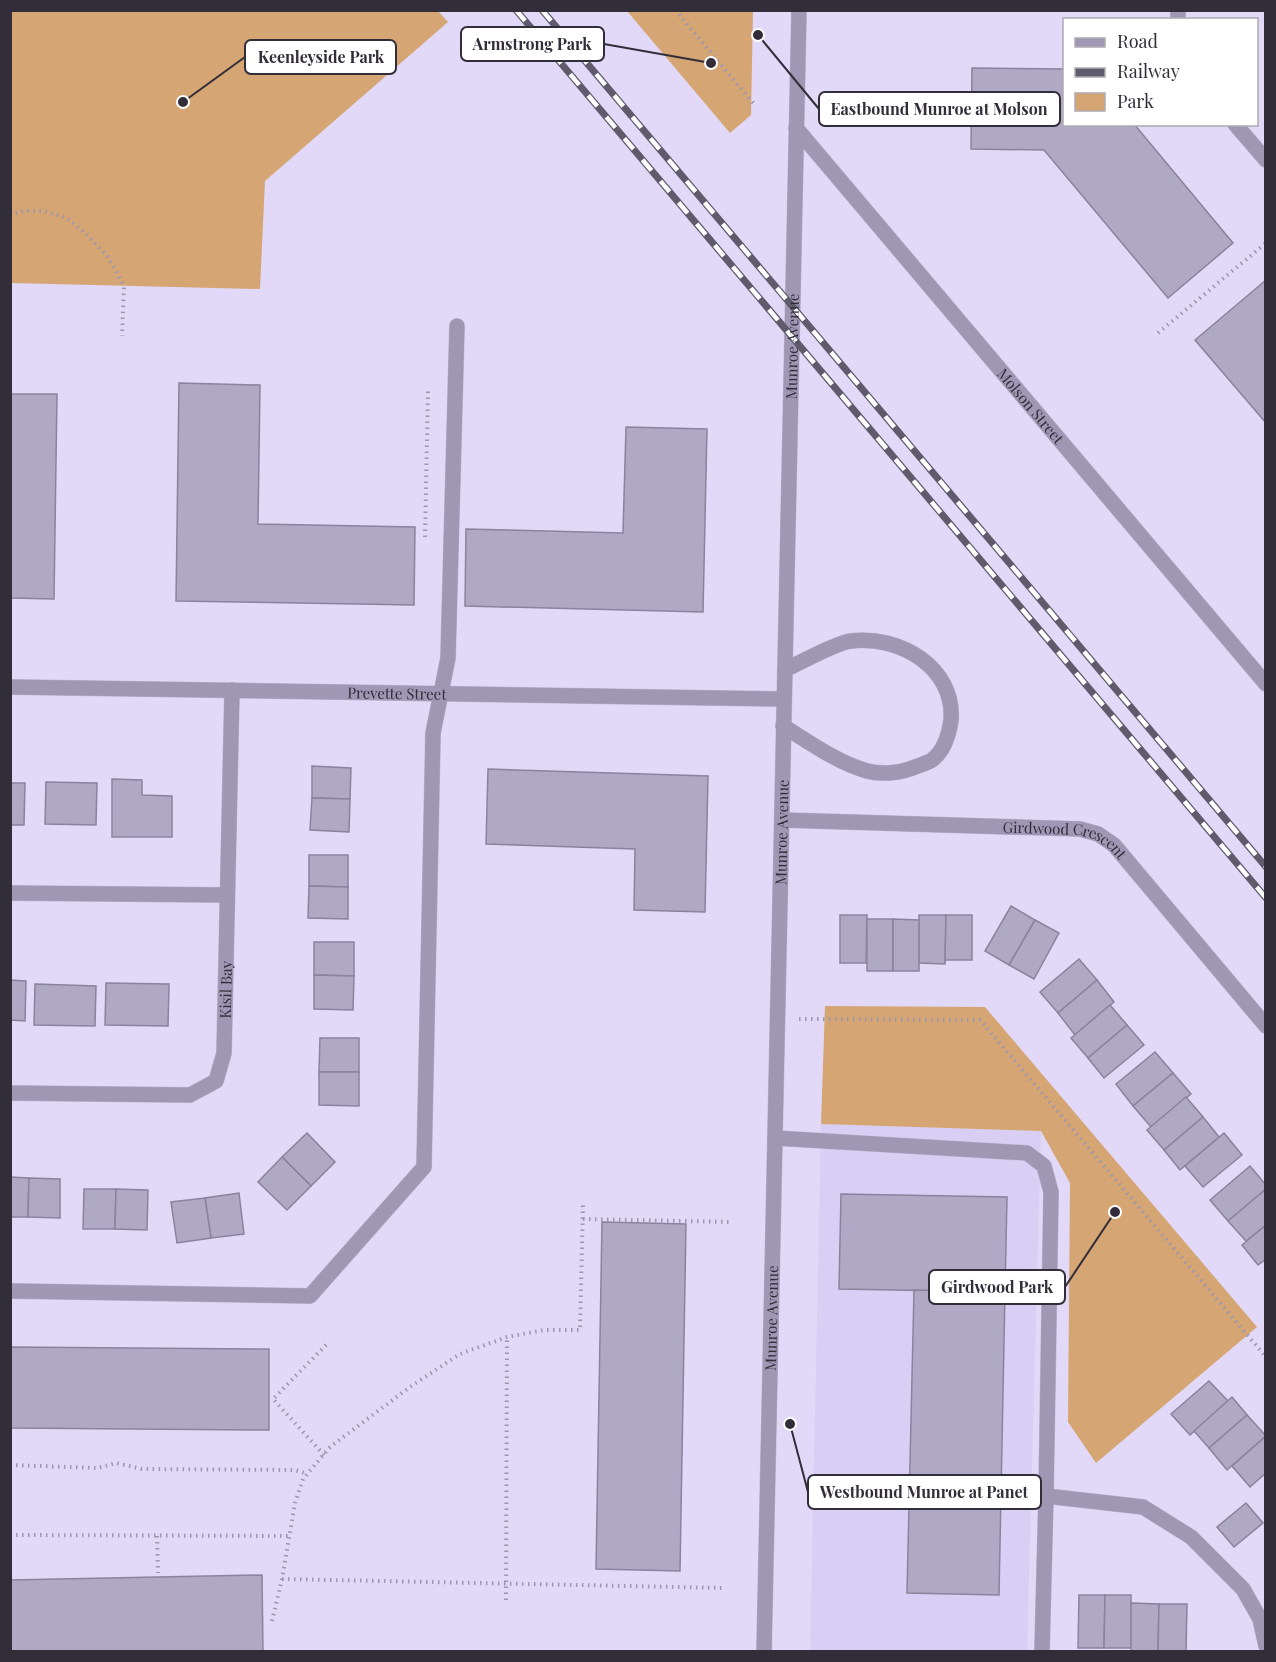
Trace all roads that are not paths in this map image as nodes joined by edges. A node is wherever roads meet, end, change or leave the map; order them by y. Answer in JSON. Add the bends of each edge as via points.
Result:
{"nodes":[{"id":1,"x":799,"y":10,"type":"edge"},
{"id":2,"x":1237,"y":126,"type":"edge"},
{"id":3,"x":796,"y":128,"type":"junction"},
{"id":4,"x":1266,"y":160,"type":"edge"},
{"id":5,"x":457,"y":326,"type":"dead end"},
{"id":6,"x":785,"y":670,"type":"junction"},
{"id":7,"x":1266,"y":684,"type":"edge"},
{"id":8,"x":10,"y":687,"type":"edge"},
{"id":9,"x":232,"y":690,"type":"junction"},
{"id":10,"x":442,"y":693,"type":"junction"},
{"id":11,"x":784,"y":699,"type":"junction"},
{"id":12,"x":783,"y":726,"type":"junction"},
{"id":13,"x":782,"y":820,"type":"junction"},
{"id":14,"x":10,"y":893,"type":"edge"},
{"id":15,"x":227,"y":895,"type":"junction"},
{"id":16,"x":1266,"y":1026,"type":"edge"},
{"id":17,"x":10,"y":1093,"type":"edge"},
{"id":18,"x":775,"y":1138,"type":"junction"},
{"id":19,"x":10,"y":1291,"type":"edge"},
{"id":20,"x":1046,"y":1496,"type":"junction"},
{"id":21,"x":1266,"y":1646,"type":"edge"},
{"id":22,"x":764,"y":1652,"type":"edge"},
{"id":23,"x":1042,"y":1652,"type":"edge"}],
"edges":[{"from":1,"to":3,"type":"street","name":"Munroe Avenue"},
{"from":2,"to":4,"type":"street"},
{"from":3,"to":6,"type":"street","name":"Munroe Avenue"},
{"from":3,"to":7,"type":"street","name":"Molson Street"},
{"from":5,"to":10,"type":"street","via":[[448,658]]},
{"from":6,"to":11,"type":"street","name":"Munroe Avenue"},
{"from":6,"to":12,"type":"street","via":[[850,640],[876,641],[904,648],[929,664],[943,681],[952,704],[949,735],[933,759],[902,773],[868,771],[834,757]]},
{"from":8,"to":9,"type":"street","name":"Prevette Street"},
{"from":9,"to":10,"type":"street","name":"Prevette Street"},
{"from":9,"to":15,"type":"street","name":"Kisil Bay"},
{"from":10,"to":11,"type":"street","name":"Prevette Street"},
{"from":10,"to":19,"type":"street","via":[[433,733],[424,1167],[310,1296]]},
{"from":11,"to":12,"type":"street","name":"Munroe Avenue"},
{"from":12,"to":13,"type":"street","name":"Munroe Avenue"},
{"from":13,"to":16,"type":"street","name":"Girdwood Crescent","via":[[1080,829],[1098,834],[1114,845]]},
{"from":13,"to":18,"type":"street","name":"Munroe Avenue"},
{"from":14,"to":15,"type":"street"},
{"from":15,"to":17,"type":"street","name":"Kisil Bay","via":[[224,1053],[216,1081],[190,1095]]},
{"from":18,"to":20,"type":"street","via":[[1026,1153],[1044,1166],[1051,1192]]},
{"from":18,"to":22,"type":"street","name":"Munroe Avenue"},
{"from":20,"to":21,"type":"street","via":[[1143,1507],[1191,1537],[1243,1589],[1260,1619]]},
{"from":20,"to":23,"type":"street"}]}
